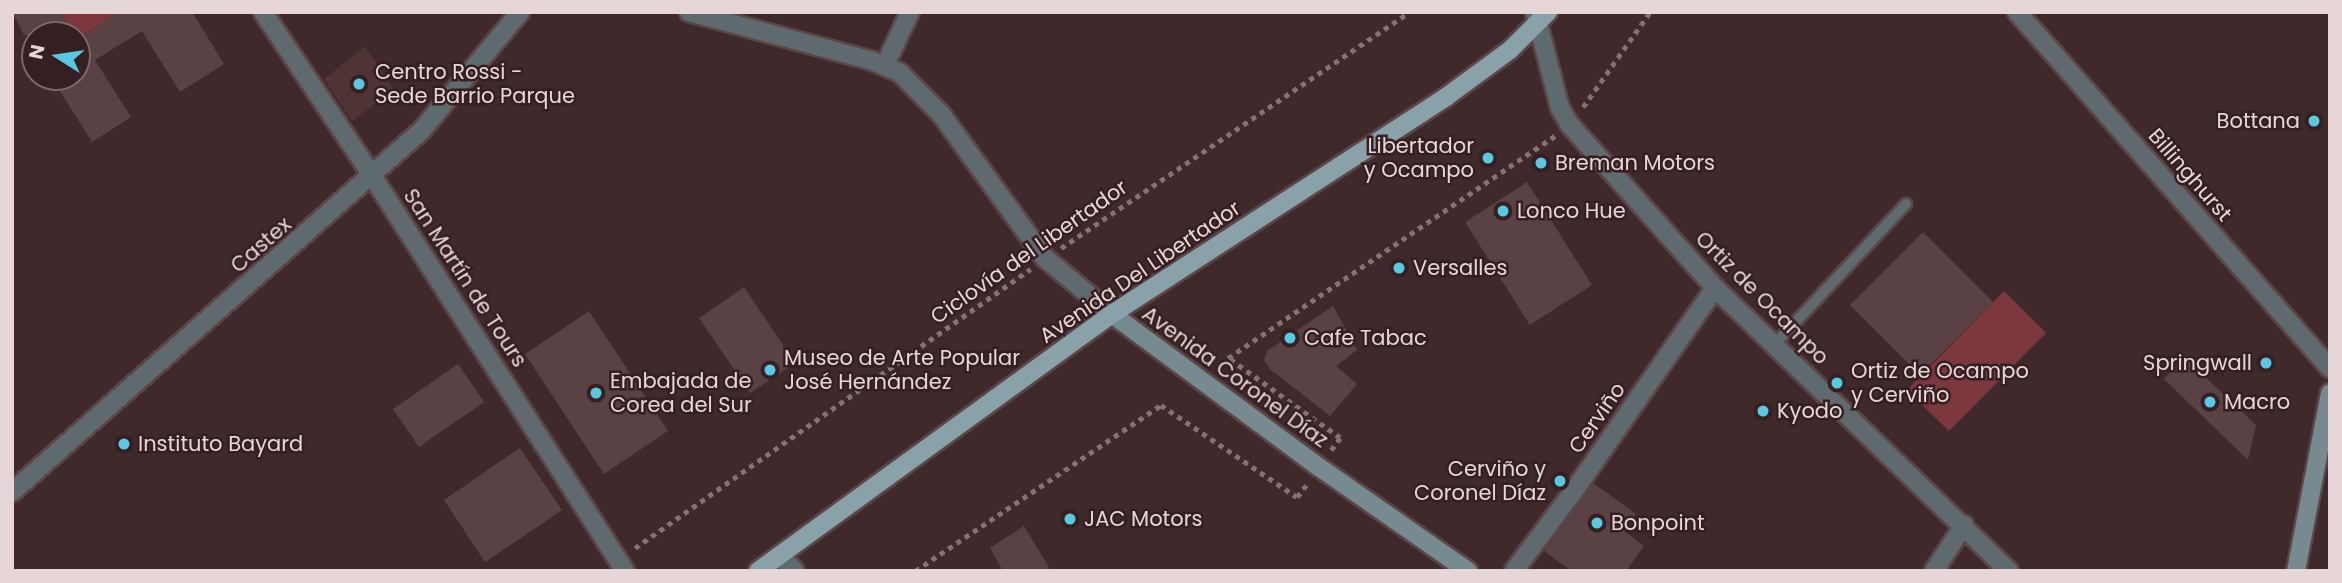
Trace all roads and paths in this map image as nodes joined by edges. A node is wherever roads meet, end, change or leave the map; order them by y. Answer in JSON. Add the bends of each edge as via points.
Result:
{"nodes":[{"id":1,"x":263,"y":12,"type":"edge"},
{"id":2,"x":520,"y":12,"type":"edge"},
{"id":3,"x":689,"y":12,"type":"edge"},
{"id":4,"x":909,"y":12,"type":"edge"},
{"id":5,"x":1409,"y":12,"type":"edge"},
{"id":6,"x":1650,"y":12,"type":"edge"},
{"id":7,"x":2017,"y":12,"type":"edge"},
{"id":8,"x":1540,"y":16,"type":"edge"},
{"id":9,"x":885,"y":65,"type":"junction"},
{"id":10,"x":1570,"y":125,"type":"junction"},
{"id":11,"x":373,"y":177,"type":"junction"},
{"id":12,"x":1906,"y":204,"type":"dead end"},
{"id":13,"x":1045,"y":258,"type":"junction"},
{"id":14,"x":1715,"y":288,"type":"junction"},
{"id":15,"x":1112,"y":314,"type":"junction"},
{"id":16,"x":1775,"y":344,"type":"junction"},
{"id":17,"x":2330,"y":368,"type":"edge"},
{"id":18,"x":2330,"y":393,"type":"edge"},
{"id":19,"x":1319,"y":467,"type":"junction"},
{"id":20,"x":12,"y":492,"type":"edge"},
{"id":21,"x":1964,"y":525,"type":"junction"},
{"id":22,"x":780,"y":556,"type":"junction"},
{"id":23,"x":622,"y":566,"type":"edge"},
{"id":24,"x":758,"y":571,"type":"edge"},
{"id":25,"x":795,"y":571,"type":"edge"},
{"id":26,"x":915,"y":571,"type":"edge"},
{"id":27,"x":1468,"y":571,"type":"edge"},
{"id":28,"x":1514,"y":571,"type":"edge"},
{"id":29,"x":1934,"y":571,"type":"edge"},
{"id":30,"x":2009,"y":571,"type":"edge"},
{"id":31,"x":2296,"y":571,"type":"edge"}],
"edges":[{"from":1,"to":11,"type":"street","name":"San Martín de Tours"},
{"from":2,"to":11,"type":"street","name":"Castex","via":[[421,131]]},
{"from":3,"to":9,"type":"street","name":"Avenida Coronel Díaz"},
{"from":4,"to":9,"type":"street"},
{"from":5,"to":13,"type":"path","name":"Ciclovía del Libertador"},
{"from":6,"to":10,"type":"path"},
{"from":7,"to":17,"type":"street","name":"Billinghurst"},
{"from":8,"to":10,"type":"street","name":"Ortiz de Ocampo","via":[[1560,108]]},
{"from":8,"to":15,"type":"main road","name":"Avenida Del Libertador","via":[[1510,50],[1446,97]]},
{"from":9,"to":13,"type":"street","name":"Avenida Coronel Díaz","via":[[915,85],[942,114]]},
{"from":10,"to":14,"type":"street","name":"Ortiz de Ocampo"},
{"from":10,"to":19,"type":"path","via":[[1228,358],[1340,439]]},
{"from":11,"to":20,"type":"street","name":"Castex"},
{"from":11,"to":23,"type":"street","name":"San Martín de Tours"},
{"from":12,"to":16,"type":"lane"},
{"from":13,"to":15,"type":"street","name":"Avenida Coronel Díaz"},
{"from":13,"to":23,"type":"path","name":"Ciclovía del Libertador"},
{"from":14,"to":16,"type":"street","name":"Ortiz de Ocampo"},
{"from":14,"to":28,"type":"street","name":"Cerviño"},
{"from":15,"to":19,"type":"main road","name":"Avenida Coronel Díaz"},
{"from":15,"to":22,"type":"main road","name":"Avenida Del Libertador"},
{"from":16,"to":21,"type":"street","name":"Ortiz de Ocampo"},
{"from":18,"to":31,"type":"main road"},
{"from":19,"to":26,"type":"path","via":[[1297,497],[1161,405]]},
{"from":19,"to":27,"type":"main road","name":"Avenida Coronel Díaz"},
{"from":21,"to":29,"type":"street"},
{"from":21,"to":30,"type":"street","name":"Ortiz de Ocampo"},
{"from":22,"to":24,"type":"main road","name":"Avenida Del Libertador"},
{"from":22,"to":25,"type":"street"}]}
